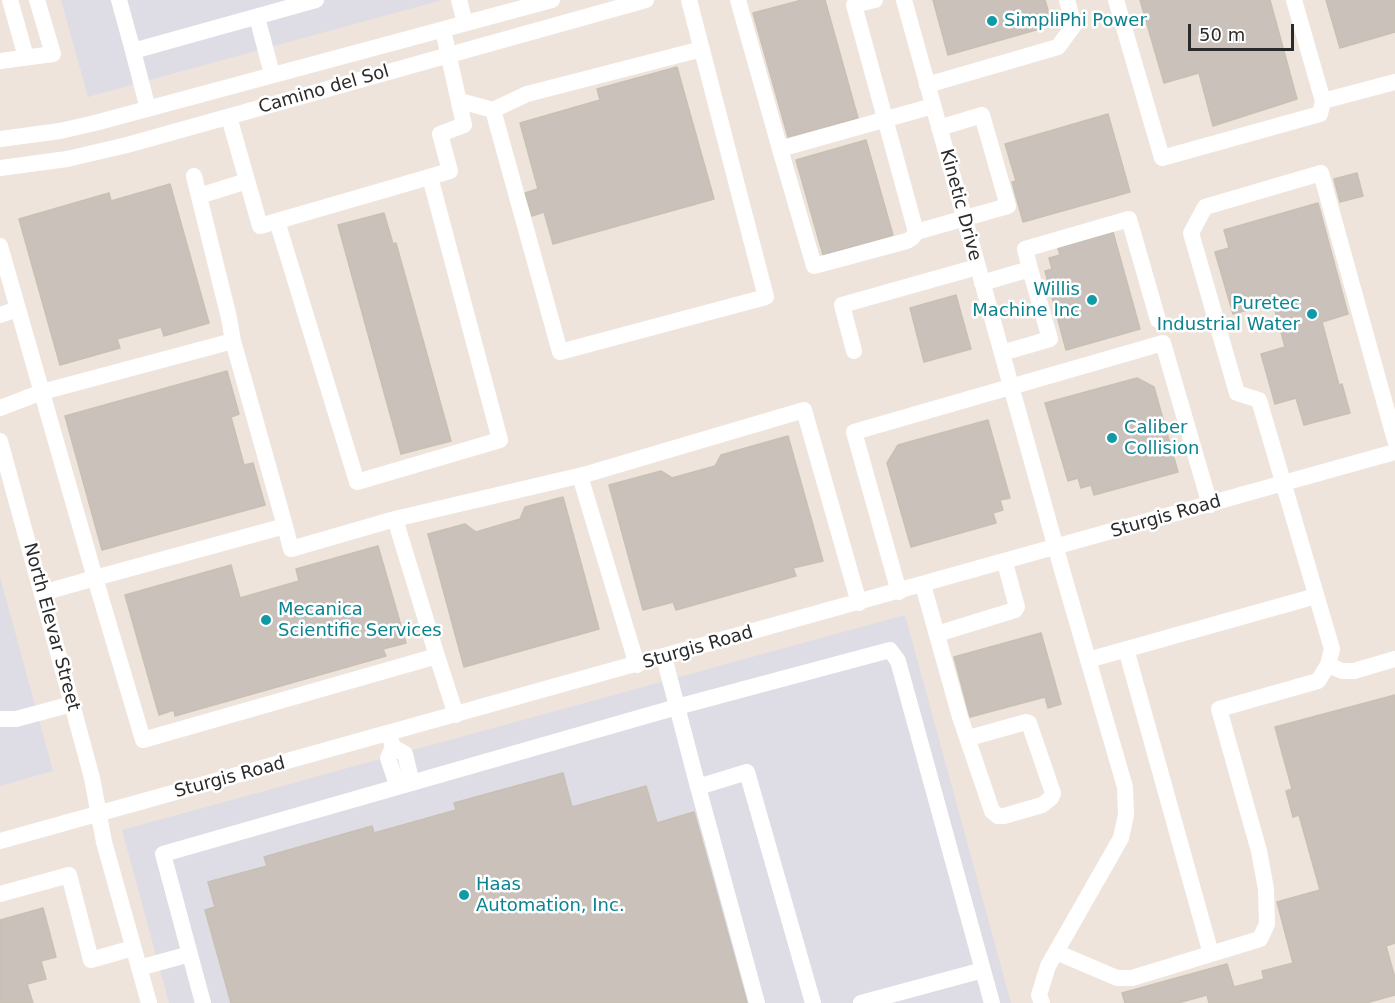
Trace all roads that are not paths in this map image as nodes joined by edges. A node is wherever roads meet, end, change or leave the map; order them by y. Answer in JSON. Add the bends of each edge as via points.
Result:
{"nodes":[{"id":1,"x":10,"y":0,"type":"edge"},
{"id":2,"x":38,"y":0,"type":"edge"},
{"id":3,"x":119,"y":0,"type":"edge"},
{"id":4,"x":316,"y":0,"type":"edge"},
{"id":5,"x":459,"y":0,"type":"edge"},
{"id":6,"x":552,"y":0,"type":"edge"},
{"id":7,"x":646,"y":0,"type":"edge"},
{"id":8,"x":689,"y":0,"type":"edge"},
{"id":9,"x":738,"y":0,"type":"edge"},
{"id":10,"x":875,"y":0,"type":"edge"},
{"id":11,"x":904,"y":0,"type":"edge"},
{"id":12,"x":1067,"y":0,"type":"edge"},
{"id":13,"x":1116,"y":0,"type":"edge"},
{"id":14,"x":1294,"y":0,"type":"edge"},
{"id":15,"x":256,"y":16,"type":"junction"},
{"id":16,"x":465,"y":23,"type":"junction"},
{"id":17,"x":443,"y":30,"type":"junction"},
{"id":18,"x":702,"y":49,"type":"junction"},
{"id":19,"x":133,"y":51,"type":"junction"},
{"id":20,"x":450,"y":55,"type":"junction"},
{"id":21,"x":26,"y":57,"type":"junction"},
{"id":22,"x":0,"y":61,"type":"edge"},
{"id":23,"x":272,"y":74,"type":"junction"},
{"id":24,"x":1395,"y":82,"type":"edge"},
{"id":25,"x":927,"y":85,"type":"junction"},
{"id":26,"x":460,"y":101,"type":"junction"},
{"id":27,"x":1323,"y":101,"type":"junction"},
{"id":28,"x":933,"y":106,"type":"junction"},
{"id":29,"x":148,"y":109,"type":"junction"},
{"id":30,"x":493,"y":110,"type":"junction"},
{"id":31,"x":229,"y":117,"type":"junction"},
{"id":32,"x":885,"y":119,"type":"junction"},
{"id":33,"x":939,"y":128,"type":"junction"},
{"id":34,"x":0,"y":139,"type":"edge"},
{"id":35,"x":780,"y":149,"type":"junction"},
{"id":36,"x":0,"y":168,"type":"edge"},
{"id":37,"x":194,"y":176,"type":"dead end"},
{"id":38,"x":429,"y":177,"type":"junction"},
{"id":39,"x":247,"y":181,"type":"junction"},
{"id":40,"x":199,"y":196,"type":"junction"},
{"id":41,"x":964,"y":218,"type":"junction"},
{"id":42,"x":278,"y":221,"type":"junction"},
{"id":43,"x":916,"y":232,"type":"junction"},
{"id":44,"x":0,"y":246,"type":"edge"},
{"id":45,"x":1030,"y":269,"type":"junction"},
{"id":46,"x":979,"y":275,"type":"junction"},
{"id":47,"x":18,"y":309,"type":"junction"},
{"id":48,"x":0,"y":315,"type":"edge"},
{"id":49,"x":1158,"y":320,"type":"dead end"},
{"id":50,"x":233,"y":341,"type":"junction"},
{"id":51,"x":854,"y":351,"type":"dead end"},
{"id":52,"x":1002,"y":354,"type":"junction"},
{"id":53,"x":1011,"y":386,"type":"junction"},
{"id":54,"x":42,"y":392,"type":"junction"},
{"id":55,"x":0,"y":408,"type":"edge"},
{"id":56,"x":1395,"y":440,"type":"edge"},
{"id":57,"x":0,"y":441,"type":"edge"},
{"id":58,"x":1395,"y":453,"type":"edge"},
{"id":59,"x":580,"y":476,"type":"junction"},
{"id":60,"x":1285,"y":484,"type":"junction"},
{"id":61,"x":1210,"y":505,"type":"junction"},
{"id":62,"x":395,"y":519,"type":"junction"},
{"id":63,"x":285,"y":526,"type":"junction"},
{"id":64,"x":1056,"y":548,"type":"junction"},
{"id":65,"x":1005,"y":562,"type":"junction"},
{"id":66,"x":95,"y":578,"type":"junction"},
{"id":67,"x":923,"y":585,"type":"junction"},
{"id":68,"x":42,"y":592,"type":"junction"},
{"id":69,"x":899,"y":592,"type":"junction"},
{"id":70,"x":1316,"y":596,"type":"junction"},
{"id":71,"x":859,"y":603,"type":"junction"},
{"id":72,"x":937,"y":634,"type":"junction"},
{"id":73,"x":1126,"y":649,"type":"junction"},
{"id":74,"x":437,"y":656,"type":"junction"},
{"id":75,"x":664,"y":657,"type":"junction"},
{"id":76,"x":1395,"y":659,"type":"edge"},
{"id":77,"x":1088,"y":660,"type":"junction"},
{"id":78,"x":636,"y":665,"type":"junction"},
{"id":79,"x":1328,"y":665,"type":"junction"},
{"id":80,"x":72,"y":704,"type":"junction"},
{"id":81,"x":677,"y":706,"type":"junction"},
{"id":82,"x":456,"y":716,"type":"junction"},
{"id":83,"x":0,"y":719,"type":"edge"},
{"id":84,"x":969,"y":738,"type":"junction"},
{"id":85,"x":391,"y":740,"type":"junction"},
{"id":86,"x":405,"y":785,"type":"junction"},
{"id":87,"x":698,"y":787,"type":"junction"},
{"id":88,"x":99,"y":814,"type":"junction"},
{"id":89,"x":0,"y":841,"type":"edge"},
{"id":90,"x":0,"y":894,"type":"edge"},
{"id":91,"x":134,"y":948,"type":"junction"},
{"id":92,"x":1056,"y":952,"type":"junction"},
{"id":93,"x":189,"y":954,"type":"junction"},
{"id":94,"x":1211,"y":954,"type":"junction"},
{"id":95,"x":139,"y":968,"type":"junction"},
{"id":96,"x":983,"y":970,"type":"junction"},
{"id":97,"x":149,"y":1003,"type":"edge"},
{"id":98,"x":203,"y":1003,"type":"edge"},
{"id":99,"x":757,"y":1003,"type":"edge"},
{"id":100,"x":813,"y":1003,"type":"edge"},
{"id":101,"x":861,"y":1003,"type":"edge"},
{"id":102,"x":992,"y":1003,"type":"edge"},
{"id":103,"x":1042,"y":1003,"type":"edge"}],
"edges":[{"from":1,"to":21,"type":"street"},
{"from":2,"to":21,"type":"street","via":[[53,54]]},
{"from":3,"to":19,"type":"street"},
{"from":4,"to":15,"type":"street"},
{"from":5,"to":16,"type":"street"},
{"from":6,"to":16,"type":"street","name":"Camino del Sol"},
{"from":7,"to":20,"type":"street","name":"Camino del Sol"},
{"from":8,"to":18,"type":"street"},
{"from":9,"to":35,"type":"street"},
{"from":10,"to":32,"type":"street","via":[[854,6]]},
{"from":11,"to":25,"type":"street","name":"Kinetic Drive"},
{"from":12,"to":25,"type":"street","via":[[1074,25],[1058,48]]},
{"from":13,"to":27,"type":"street","via":[[1162,158],[1320,114]]},
{"from":14,"to":27,"type":"street"},
{"from":15,"to":19,"type":"street"},
{"from":15,"to":23,"type":"street"},
{"from":16,"to":17,"type":"street","name":"Camino del Sol"},
{"from":17,"to":20,"type":"street"},
{"from":17,"to":23,"type":"street","name":"Camino del Sol"},
{"from":18,"to":30,"type":"street","via":[[527,94]]},
{"from":18,"to":30,"type":"street","via":[[766,297],[560,352]]},
{"from":19,"to":29,"type":"street"},
{"from":20,"to":26,"type":"street"},
{"from":20,"to":31,"type":"street","name":"Camino del Sol"},
{"from":21,"to":22,"type":"street"},
{"from":23,"to":29,"type":"street","name":"Camino del Sol"},
{"from":24,"to":27,"type":"street"},
{"from":25,"to":28,"type":"street","name":"Kinetic Drive"},
{"from":26,"to":30,"type":"street"},
{"from":26,"to":38,"type":"street","via":[[464,125],[440,134],[450,171]]},
{"from":28,"to":32,"type":"street"},
{"from":28,"to":33,"type":"street","name":"Kinetic Drive"},
{"from":29,"to":34,"type":"street","name":"Camino del Sol","via":[[60,131]]},
{"from":31,"to":36,"type":"street","name":"Camino del Sol","via":[[67,159]]},
{"from":31,"to":39,"type":"street"},
{"from":32,"to":35,"type":"street"},
{"from":32,"to":43,"type":"street"},
{"from":33,"to":41,"type":"street","name":"Kinetic Drive"},
{"from":33,"to":41,"type":"street","via":[[982,115],[1008,206]]},
{"from":35,"to":43,"type":"street","via":[[814,266],[907,241]]},
{"from":37,"to":40,"type":"street"},
{"from":38,"to":42,"type":"street"},
{"from":38,"to":42,"type":"street","via":[[500,440],[357,483]]},
{"from":39,"to":40,"type":"street"},
{"from":39,"to":42,"type":"street","via":[[260,226]]},
{"from":40,"to":50,"type":"street"},
{"from":41,"to":43,"type":"street"},
{"from":41,"to":46,"type":"street","name":"Kinetic Drive"},
{"from":44,"to":47,"type":"street"},
{"from":45,"to":46,"type":"street"},
{"from":45,"to":49,"type":"street","via":[[1025,249],[1129,219]]},
{"from":45,"to":52,"type":"street","via":[[1050,339]]},
{"from":46,"to":51,"type":"street","via":[[842,305]]},
{"from":46,"to":52,"type":"street","name":"Kinetic Drive"},
{"from":47,"to":48,"type":"street"},
{"from":47,"to":54,"type":"street"},
{"from":50,"to":54,"type":"street"},
{"from":50,"to":63,"type":"street"},
{"from":52,"to":53,"type":"street","name":"Kinetic Drive"},
{"from":53,"to":61,"type":"street","via":[[1163,343]]},
{"from":53,"to":64,"type":"street","name":"Kinetic Drive"},
{"from":53,"to":69,"type":"street","via":[[854,432]]},
{"from":54,"to":55,"type":"street"},
{"from":54,"to":66,"type":"street"},
{"from":56,"to":60,"type":"street","via":[[1321,173],[1205,207],[1191,232],[1237,393],[1259,400]]},
{"from":57,"to":68,"type":"street","name":"North Elevar Street"},
{"from":58,"to":60,"type":"street","name":"Sturgis Road"},
{"from":59,"to":62,"type":"street"},
{"from":59,"to":71,"type":"street","via":[[804,410]]},
{"from":59,"to":78,"type":"street"},
{"from":60,"to":61,"type":"street","name":"Sturgis Road"},
{"from":60,"to":70,"type":"street"},
{"from":61,"to":64,"type":"street","name":"Sturgis Road"},
{"from":62,"to":63,"type":"street","via":[[291,549]]},
{"from":62,"to":74,"type":"street"},
{"from":63,"to":66,"type":"street"},
{"from":64,"to":65,"type":"street","name":"Sturgis Road"},
{"from":64,"to":77,"type":"street","name":"Kinetic Drive"},
{"from":65,"to":67,"type":"street","name":"Sturgis Road"},
{"from":65,"to":72,"type":"street","via":[[1015,610]]},
{"from":66,"to":68,"type":"street"},
{"from":66,"to":74,"type":"street","via":[[143,740]]},
{"from":67,"to":69,"type":"street","name":"Sturgis Road"},
{"from":67,"to":72,"type":"street"},
{"from":68,"to":80,"type":"street","name":"North Elevar Street"},
{"from":69,"to":71,"type":"street","name":"Sturgis Road"},
{"from":70,"to":73,"type":"street"},
{"from":70,"to":79,"type":"street","via":[[1332,650]]},
{"from":71,"to":75,"type":"street","name":"Sturgis Road"},
{"from":72,"to":84,"type":"street"},
{"from":73,"to":77,"type":"street"},
{"from":73,"to":94,"type":"street"},
{"from":74,"to":82,"type":"street"},
{"from":75,"to":78,"type":"street","name":"Sturgis Road"},
{"from":75,"to":81,"type":"street"},
{"from":76,"to":79,"type":"street","via":[[1354,671]]},
{"from":77,"to":92,"type":"street","name":"Kinetic Drive","via":[[1125,787],[1126,815],[1121,838]]},
{"from":78,"to":82,"type":"street","name":"Sturgis Road"},
{"from":79,"to":94,"type":"street","via":[[1318,681],[1220,709],[1259,851],[1267,924],[1260,939]]},
{"from":80,"to":83,"type":"street","via":[[16,719]]},
{"from":80,"to":88,"type":"street","name":"North Elevar Street"},
{"from":81,"to":86,"type":"street"},
{"from":81,"to":87,"type":"street"},
{"from":81,"to":96,"type":"street","via":[[890,650],[898,661]]},
{"from":82,"to":85,"type":"street","name":"Sturgis Road"},
{"from":84,"to":84,"type":"street","via":[[994,814],[1004,816],[1042,805],[1051,798],[1053,793],[1029,723]]},
{"from":85,"to":86,"type":"street","via":[[388,758],[395,779]]},
{"from":85,"to":88,"type":"street","name":"Sturgis Road"},
{"from":86,"to":93,"type":"street","via":[[163,854]]},
{"from":87,"to":99,"type":"street"},
{"from":87,"to":100,"type":"street","via":[[747,772]]},
{"from":88,"to":89,"type":"street","name":"Sturgis Road"},
{"from":88,"to":91,"type":"street","name":"North Elevar Street"},
{"from":90,"to":91,"type":"street","via":[[69,875],[92,960]]},
{"from":91,"to":95,"type":"street","name":"North Elevar Street"},
{"from":92,"to":94,"type":"street","via":[[1117,978],[1132,978]]},
{"from":92,"to":103,"type":"street","name":"Kinetic Drive","via":[[1039,995]]},
{"from":93,"to":95,"type":"street"},
{"from":93,"to":98,"type":"street"},
{"from":95,"to":97,"type":"street","name":"North Elevar Street"},
{"from":96,"to":101,"type":"street"},
{"from":96,"to":102,"type":"street"}]}
